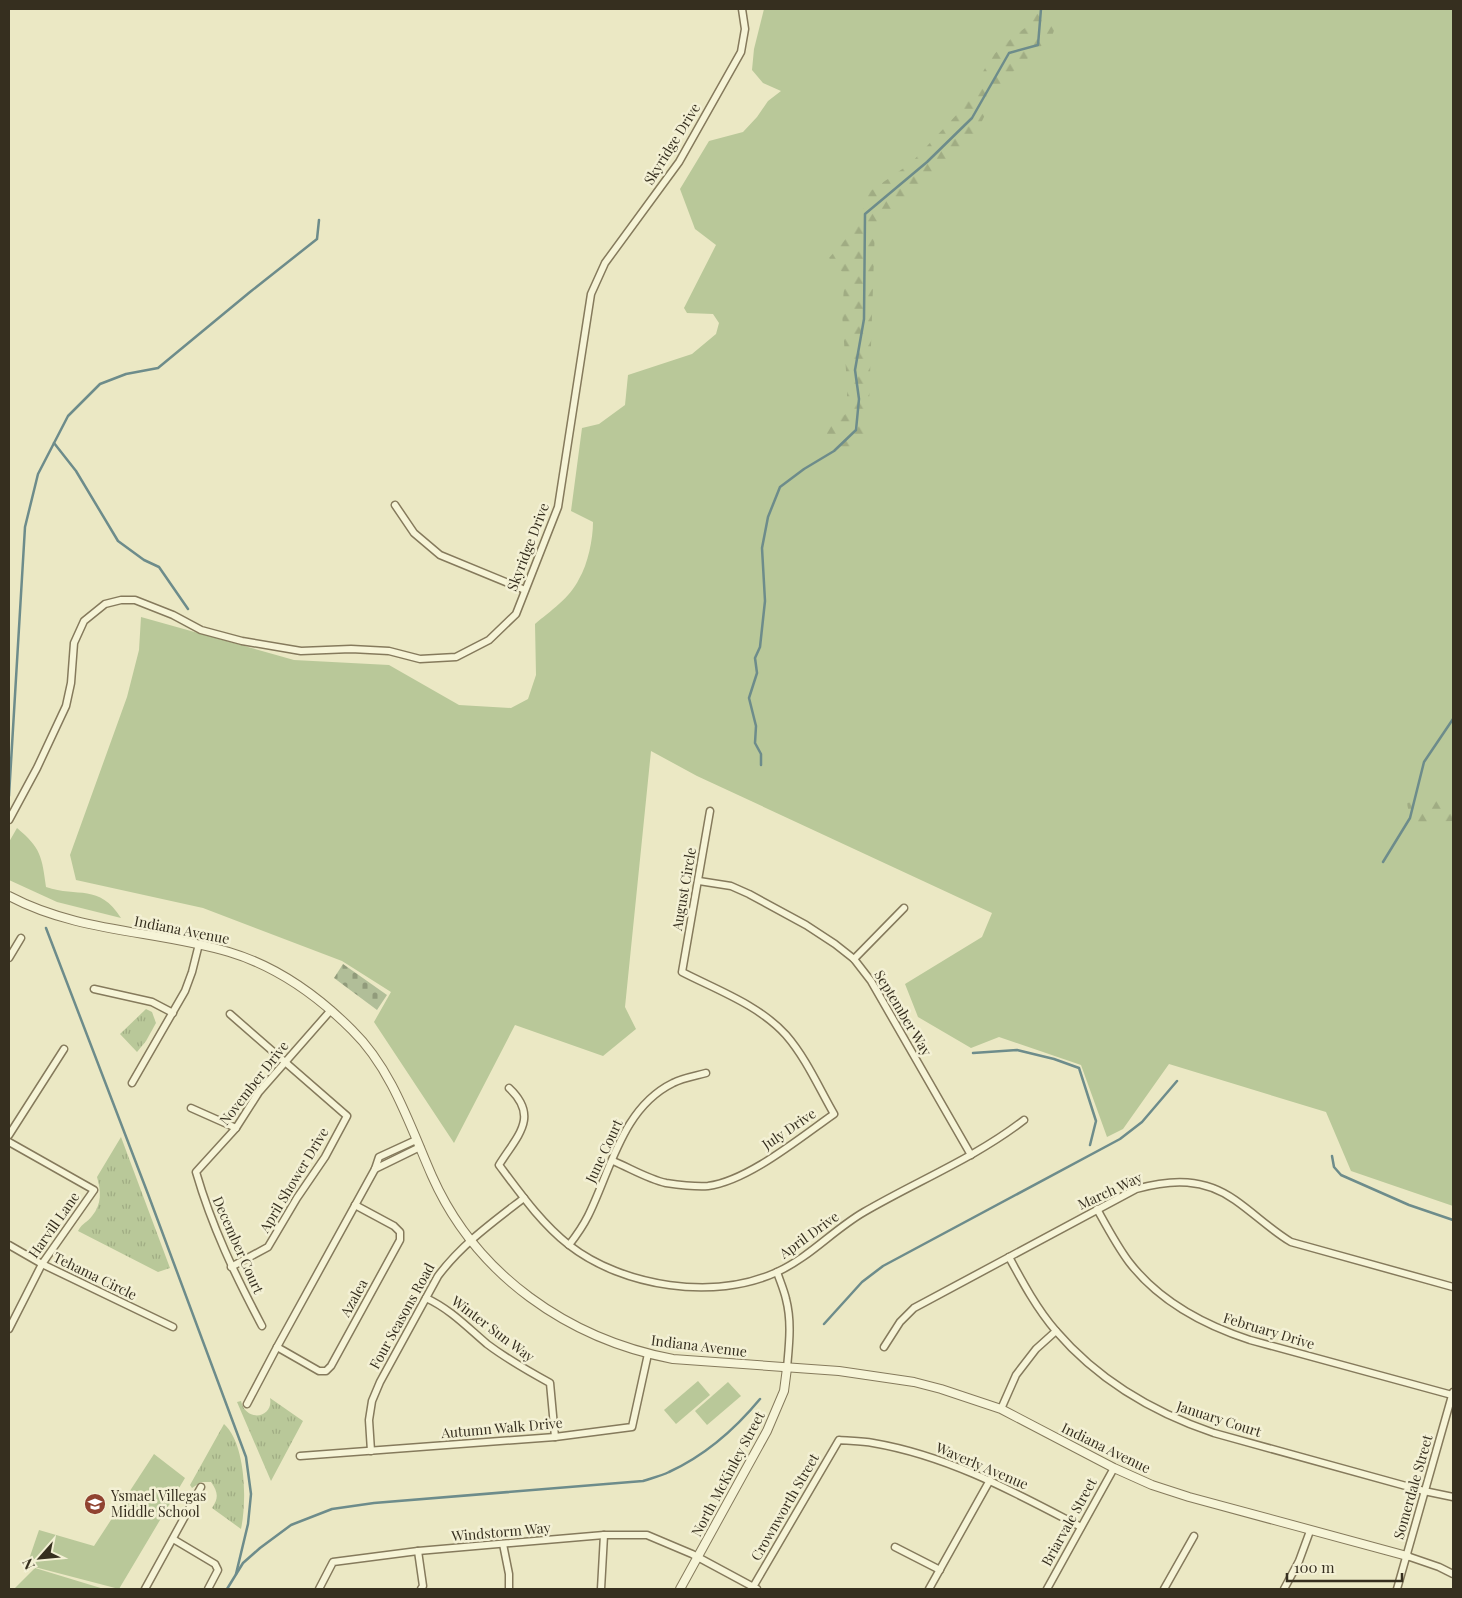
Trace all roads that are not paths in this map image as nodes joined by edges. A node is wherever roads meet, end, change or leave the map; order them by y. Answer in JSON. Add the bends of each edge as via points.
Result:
{"nodes":[{"id":1,"x":742,"y":9,"type":"edge"},
{"id":2,"x":395,"y":505,"type":"dead end"},
{"id":3,"x":526,"y":590,"type":"junction"},
{"id":4,"x":710,"y":810,"type":"dead end"},
{"id":5,"x":9,"y":820,"type":"edge"},
{"id":6,"x":698,"y":881,"type":"junction"},
{"id":7,"x":9,"y":896,"type":"edge"},
{"id":8,"x":904,"y":908,"type":"dead end"},
{"id":9,"x":21,"y":938,"type":"dead end"},
{"id":10,"x":199,"y":944,"type":"junction"},
{"id":11,"x":9,"y":958,"type":"edge"},
{"id":12,"x":854,"y":959,"type":"junction"},
{"id":13,"x":682,"y":972,"type":"joint"},
{"id":14,"x":94,"y":989,"type":"dead end"},
{"id":15,"x":331,"y":1010,"type":"junction"},
{"id":16,"x":173,"y":1013,"type":"junction"},
{"id":17,"x":230,"y":1014,"type":"dead end"},
{"id":18,"x":64,"y":1049,"type":"dead end"},
{"id":19,"x":285,"y":1062,"type":"junction"},
{"id":20,"x":706,"y":1073,"type":"dead end"},
{"id":21,"x":132,"y":1083,"type":"dead end"},
{"id":22,"x":509,"y":1088,"type":"dead end"},
{"id":23,"x":191,"y":1108,"type":"dead end"},
{"id":24,"x":1024,"y":1120,"type":"dead end"},
{"id":25,"x":236,"y":1128,"type":"junction"},
{"id":26,"x":9,"y":1135,"type":"edge"},
{"id":27,"x":9,"y":1142,"type":"edge"},
{"id":28,"x":418,"y":1143,"type":"junction"},
{"id":29,"x":390,"y":1152,"type":"junction"},
{"id":30,"x":971,"y":1155,"type":"junction"},
{"id":31,"x":394,"y":1160,"type":"junction"},
{"id":32,"x":613,"y":1161,"type":"junction"},
{"id":33,"x":375,"y":1169,"type":"junction"},
{"id":34,"x":196,"y":1172,"type":"joint"},
{"id":35,"x":524,"y":1198,"type":"junction"},
{"id":36,"x":355,"y":1205,"type":"junction"},
{"id":37,"x":1097,"y":1209,"type":"junction"},
{"id":38,"x":471,"y":1239,"type":"junction"},
{"id":39,"x":9,"y":1245,"type":"edge"},
{"id":40,"x":569,"y":1245,"type":"junction"},
{"id":41,"x":1009,"y":1257,"type":"junction"},
{"id":42,"x":42,"y":1264,"type":"junction"},
{"id":43,"x":231,"y":1267,"type":"junction"},
{"id":44,"x":777,"y":1272,"type":"junction"},
{"id":45,"x":1453,"y":1287,"type":"edge"},
{"id":46,"x":426,"y":1298,"type":"junction"},
{"id":47,"x":262,"y":1326,"type":"dead end"},
{"id":48,"x":173,"y":1327,"type":"dead end"},
{"id":49,"x":9,"y":1329,"type":"edge"},
{"id":50,"x":1056,"y":1331,"type":"junction"},
{"id":51,"x":277,"y":1347,"type":"junction"},
{"id":52,"x":884,"y":1347,"type":"dead end"},
{"id":53,"x":648,"y":1354,"type":"junction"},
{"id":54,"x":787,"y":1368,"type":"junction"},
{"id":55,"x":1453,"y":1393,"type":"edge"},
{"id":56,"x":248,"y":1404,"type":"dead end"},
{"id":57,"x":1002,"y":1409,"type":"junction"},
{"id":58,"x":555,"y":1437,"type":"junction"},
{"id":59,"x":839,"y":1440,"type":"joint"},
{"id":60,"x":371,"y":1451,"type":"junction"},
{"id":61,"x":300,"y":1456,"type":"dead end"},
{"id":62,"x":1114,"y":1468,"type":"junction"},
{"id":63,"x":990,"y":1480,"type":"junction"},
{"id":64,"x":201,"y":1487,"type":"dead end"},
{"id":65,"x":1424,"y":1491,"type":"junction"},
{"id":66,"x":1453,"y":1497,"type":"edge"},
{"id":67,"x":1081,"y":1527,"type":"junction"},
{"id":68,"x":1310,"y":1531,"type":"junction"},
{"id":69,"x":604,"y":1535,"type":"junction"},
{"id":70,"x":1194,"y":1536,"type":"dead end"},
{"id":71,"x":173,"y":1539,"type":"junction"},
{"id":72,"x":503,"y":1544,"type":"junction"},
{"id":73,"x":895,"y":1547,"type":"dead end"},
{"id":74,"x":418,"y":1550,"type":"junction"},
{"id":75,"x":1407,"y":1556,"type":"junction"},
{"id":76,"x":698,"y":1557,"type":"junction"},
{"id":77,"x":940,"y":1570,"type":"junction"},
{"id":78,"x":1453,"y":1574,"type":"edge"},
{"id":79,"x":755,"y":1588,"type":"edge"},
{"id":80,"x":145,"y":1589,"type":"edge"},
{"id":81,"x":208,"y":1589,"type":"edge"},
{"id":82,"x":318,"y":1589,"type":"edge"},
{"id":83,"x":422,"y":1589,"type":"edge"},
{"id":84,"x":509,"y":1589,"type":"edge"},
{"id":85,"x":601,"y":1589,"type":"edge"},
{"id":86,"x":680,"y":1589,"type":"edge"},
{"id":87,"x":929,"y":1589,"type":"edge"},
{"id":88,"x":1047,"y":1589,"type":"edge"},
{"id":89,"x":1164,"y":1589,"type":"edge"},
{"id":90,"x":1284,"y":1589,"type":"edge"},
{"id":91,"x":1397,"y":1589,"type":"edge"}],
"edges":[{"from":1,"to":3,"type":"street","name":"Skyridge Drive","via":[[745,29],[741,52],[679,162],[605,263],[591,294],[558,507]]},
{"from":2,"to":3,"type":"street","via":[[414,533],[440,555]]},
{"from":3,"to":5,"type":"street","name":"Skyridge Drive","via":[[516,614],[489,640],[456,657],[420,660],[389,651],[301,651],[252,643],[201,630],[135,600],[104,604],[84,621],[74,643],[66,706]]},
{"from":4,"to":6,"type":"street","name":"August Circle"},
{"from":6,"to":12,"type":"street","name":"September Way","via":[[730,886],[749,894],[806,925]]},
{"from":6,"to":13,"type":"street","name":"August Circle"},
{"from":7,"to":10,"type":"street","name":"Indiana Avenue","via":[[43,911],[102,928]]},
{"from":8,"to":12,"type":"street"},
{"from":9,"to":11,"type":"street"},
{"from":10,"to":15,"type":"street","name":"Indiana Avenue","via":[[275,971]]},
{"from":10,"to":16,"type":"street","via":[[192,972]]},
{"from":12,"to":30,"type":"street","name":"September Way","via":[[871,981]]},
{"from":13,"to":32,"type":"street","name":"July Drive","via":[[766,1017],[801,1056],[834,1114],[752,1170],[708,1186],[664,1182]]},
{"from":14,"to":16,"type":"street","via":[[152,1002]]},
{"from":15,"to":19,"type":"street","name":"November Drive"},
{"from":15,"to":28,"type":"street","name":"Indiana Avenue","via":[[354,1032],[382,1069]]},
{"from":16,"to":21,"type":"street"},
{"from":17,"to":19,"type":"street"},
{"from":18,"to":26,"type":"street"},
{"from":19,"to":25,"type":"street","name":"November Drive","via":[[259,1092]]},
{"from":19,"to":43,"type":"street","name":"April Shower Drive","via":[[347,1116],[268,1247]]},
{"from":20,"to":32,"type":"street","name":"June Court","via":[[673,1083],[655,1094],[624,1131]]},
{"from":22,"to":35,"type":"street","name":"April Drive","via":[[520,1098],[524,1123],[499,1165]]},
{"from":23,"to":25,"type":"street"},
{"from":24,"to":30,"type":"street","name":"April Drive"},
{"from":25,"to":34,"type":"street","name":"November Drive"},
{"from":27,"to":42,"type":"street","name":"Harvill Lane","via":[[94,1190]]},
{"from":28,"to":29,"type":"street"},
{"from":28,"to":31,"type":"street"},
{"from":28,"to":38,"type":"street","name":"Indiana Avenue","via":[[445,1201]]},
{"from":29,"to":31,"type":"street"},
{"from":29,"to":33,"type":"street","via":[[378,1157]]},
{"from":30,"to":44,"type":"street","name":"April Drive","via":[[862,1213],[807,1256]]},
{"from":31,"to":33,"type":"street"},
{"from":32,"to":40,"type":"street","name":"June Court","via":[[588,1218]]},
{"from":33,"to":36,"type":"street"},
{"from":34,"to":43,"type":"street","name":"December Court"},
{"from":35,"to":38,"type":"street","name":"Four Seasons Road"},
{"from":35,"to":40,"type":"street","name":"April Drive"},
{"from":36,"to":51,"type":"street"},
{"from":36,"to":51,"type":"street","name":"Azalea","via":[[394,1226],[400,1232],[400,1240],[331,1366],[326,1371],[319,1371]]},
{"from":37,"to":41,"type":"street","name":"March Way"},
{"from":37,"to":45,"type":"street","name":"March Way","via":[[1136,1189],[1154,1184],[1197,1184],[1235,1200],[1290,1242]]},
{"from":37,"to":55,"type":"street","name":"February Drive","via":[[1130,1264],[1153,1288],[1196,1318],[1250,1340]]},
{"from":38,"to":46,"type":"street","name":"Four Seasons Road","via":[[449,1261]]},
{"from":38,"to":53,"type":"street","name":"Indiana Avenue","via":[[505,1276],[550,1312],[594,1336]]},
{"from":39,"to":42,"type":"street","name":"Tehama Circle"},
{"from":40,"to":44,"type":"street","name":"April Drive","via":[[624,1274],[679,1286],[745,1284]]},
{"from":41,"to":50,"type":"street","name":"January Court"},
{"from":41,"to":52,"type":"street","name":"March Way","via":[[914,1308],[900,1322]]},
{"from":42,"to":48,"type":"street","name":"Tehama Circle"},
{"from":42,"to":49,"type":"street","name":"Harvill Lane"},
{"from":43,"to":47,"type":"street","name":"December Court"},
{"from":44,"to":54,"type":"street","via":[[789,1318]]},
{"from":46,"to":58,"type":"street","name":"Winter Sun Way","via":[[450,1312],[489,1345],[550,1382]]},
{"from":46,"to":60,"type":"street","name":"Four Seasons Road","via":[[372,1401],[369,1420]]},
{"from":50,"to":57,"type":"street","via":[[1020,1368]]},
{"from":50,"to":65,"type":"street","name":"January Court","via":[[1080,1356],[1132,1397],[1185,1423]]},
{"from":51,"to":56,"type":"street"},
{"from":53,"to":54,"type":"street","name":"Indiana Avenue"},
{"from":53,"to":58,"type":"street","name":"Autumn Walk Drive","via":[[632,1427]]},
{"from":54,"to":57,"type":"street","name":"Indiana Avenue","via":[[839,1371],[914,1382]]},
{"from":54,"to":76,"type":"street","name":"North McKinley Street","via":[[784,1391],[767,1431]]},
{"from":55,"to":65,"type":"street","name":"Somerdale Street"},
{"from":57,"to":62,"type":"street","name":"Indiana Avenue"},
{"from":58,"to":60,"type":"street","name":"Autumn Walk Drive"},
{"from":59,"to":63,"type":"street","name":"Waverly Avenue","via":[[872,1442],[919,1453]]},
{"from":59,"to":79,"type":"street","name":"Crownworth Street"},
{"from":60,"to":61,"type":"street","name":"Autumn Walk Drive"},
{"from":62,"to":67,"type":"street","name":"Briarvale Street"},
{"from":62,"to":68,"type":"street","name":"Indiana Avenue","via":[[1189,1497]]},
{"from":63,"to":67,"type":"street","name":"Waverly Avenue"},
{"from":63,"to":77,"type":"street"},
{"from":64,"to":71,"type":"street"},
{"from":65,"to":66,"type":"street","name":"January Court"},
{"from":65,"to":75,"type":"street","name":"Somerdale Street"},
{"from":67,"to":88,"type":"street","name":"Briarvale Street"},
{"from":68,"to":75,"type":"street","name":"Indiana Avenue"},
{"from":68,"to":90,"type":"street"},
{"from":69,"to":72,"type":"street","name":"Windstorm Way"},
{"from":69,"to":76,"type":"street","name":"Windstorm Way","via":[[647,1535]]},
{"from":69,"to":85,"type":"street"},
{"from":70,"to":89,"type":"street"},
{"from":71,"to":80,"type":"street"},
{"from":71,"to":81,"type":"street","via":[[215,1564],[218,1570]]},
{"from":72,"to":74,"type":"street","name":"Windstorm Way"},
{"from":72,"to":84,"type":"street"},
{"from":73,"to":77,"type":"street"},
{"from":74,"to":82,"type":"street","name":"Windstorm Way","via":[[333,1562]]},
{"from":74,"to":83,"type":"street"},
{"from":75,"to":78,"type":"street","name":"Indiana Avenue"},
{"from":75,"to":91,"type":"street","name":"Somerdale Street"},
{"from":76,"to":79,"type":"street","name":"Windstorm Way"},
{"from":76,"to":86,"type":"street","name":"North McKinley Street"},
{"from":77,"to":87,"type":"street"}]}
